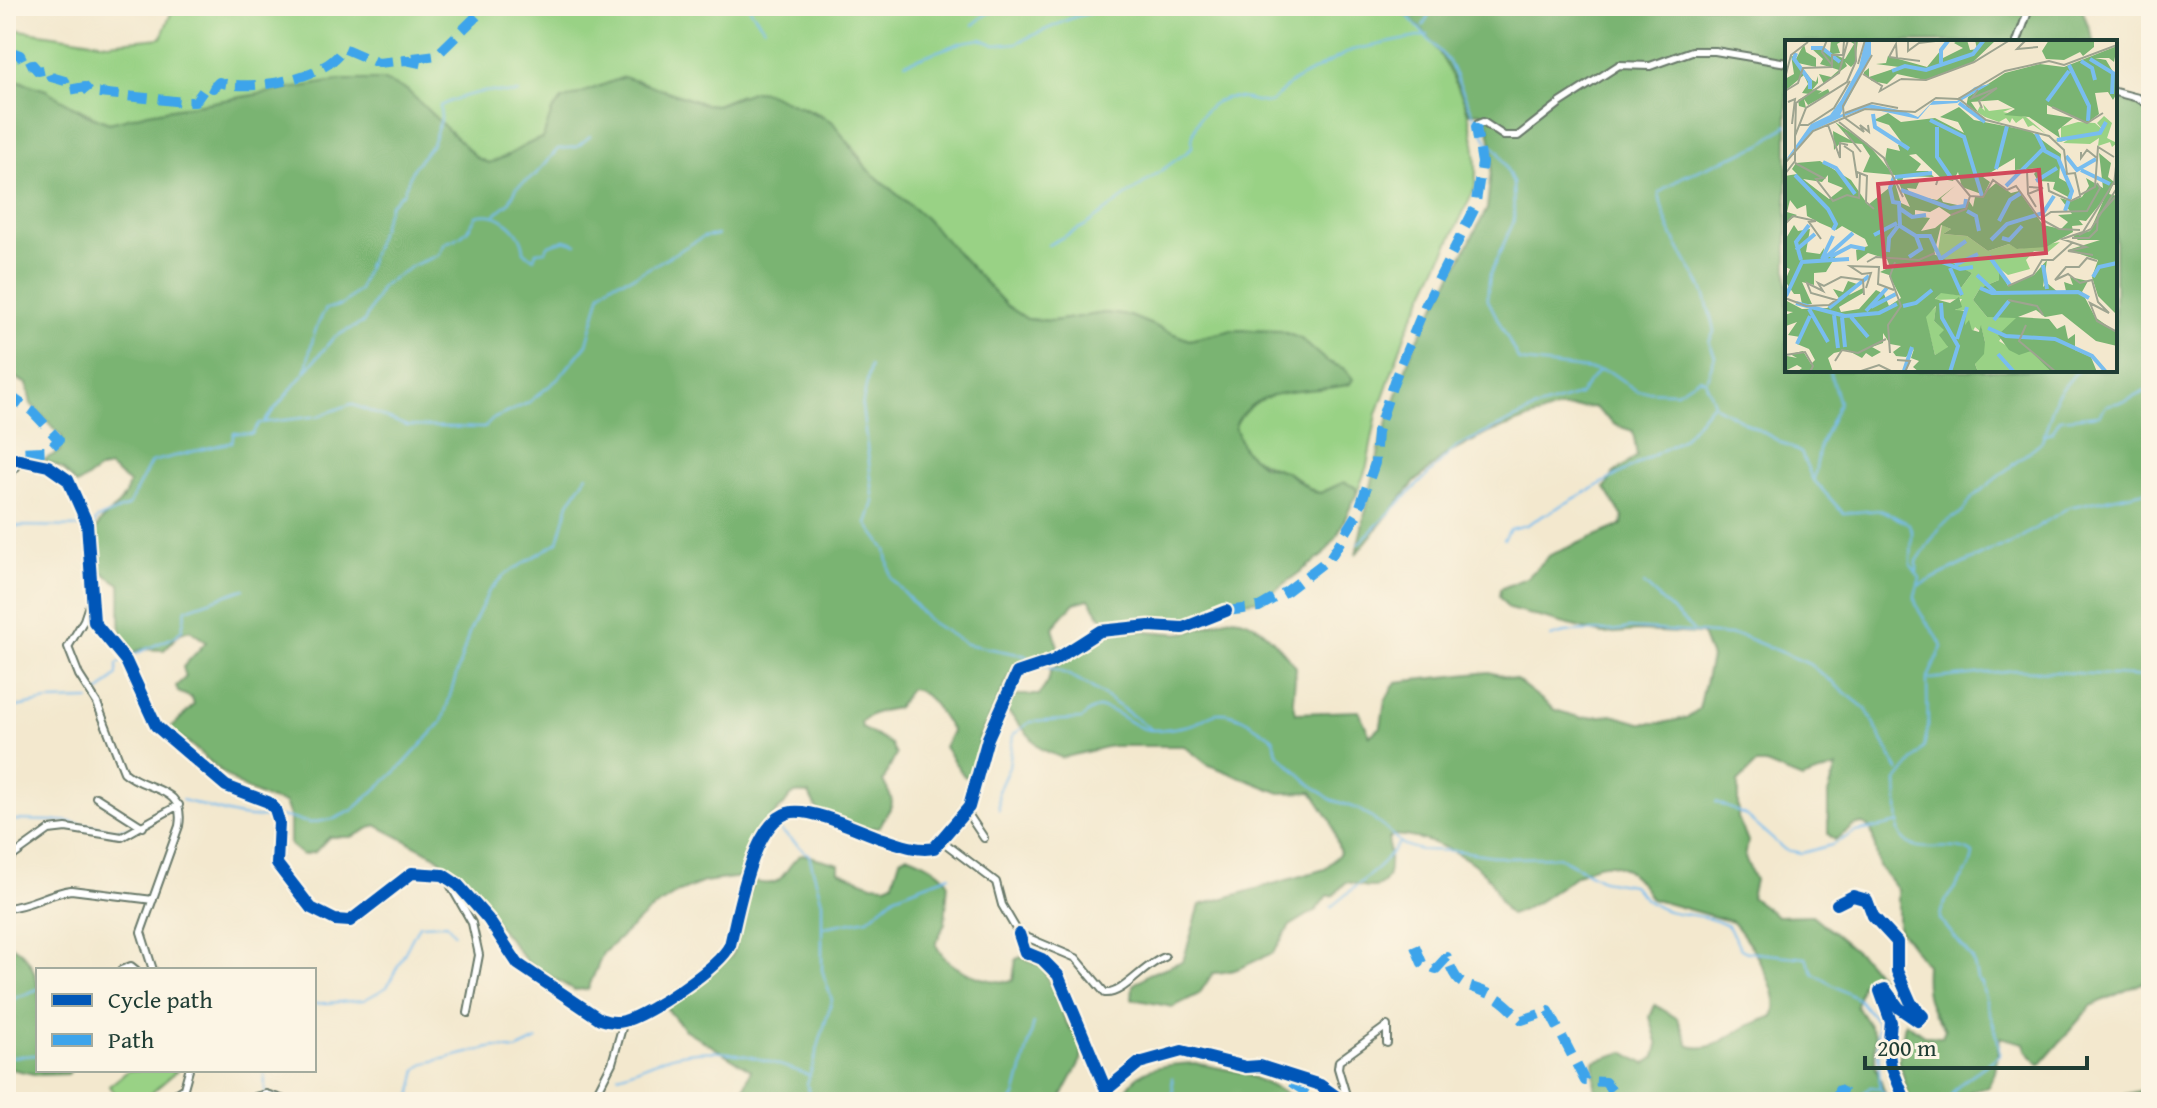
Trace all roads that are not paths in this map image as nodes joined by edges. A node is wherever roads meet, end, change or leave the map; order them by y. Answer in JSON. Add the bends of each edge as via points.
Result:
{"nodes":[{"id":1,"x":2030,"y":6,"type":"edge"},
{"id":2,"x":2018,"y":40,"type":"edge"},
{"id":3,"x":1785,"y":63,"type":"edge"},
{"id":4,"x":2117,"y":93,"type":"edge"},
{"id":5,"x":2151,"y":106,"type":"edge"},
{"id":6,"x":1478,"y":124,"type":"dead end"},
{"id":7,"x":6,"y":458,"type":"edge"},
{"id":8,"x":22,"y":461,"type":"junction"},
{"id":9,"x":6,"y":478,"type":"edge"},
{"id":10,"x":94,"y":590,"type":"junction"},
{"id":11,"x":1226,"y":611,"type":"dead end"},
{"id":12,"x":96,"y":797,"type":"dead end"},
{"id":13,"x":179,"y":805,"type":"junction"},
{"id":14,"x":966,"y":811,"type":"junction"},
{"id":15,"x":143,"y":827,"type":"junction"},
{"id":16,"x":984,"y":838,"type":"dead end"},
{"id":17,"x":942,"y":841,"type":"junction"},
{"id":18,"x":6,"y":861,"type":"edge"},
{"id":19,"x":443,"y":875,"type":"junction"},
{"id":20,"x":153,"y":900,"type":"junction"},
{"id":21,"x":1837,"y":904,"type":"dead end"},
{"id":22,"x":6,"y":908,"type":"edge"},
{"id":23,"x":1019,"y":934,"type":"junction"},
{"id":24,"x":1165,"y":957,"type":"dead end"},
{"id":25,"x":153,"y":968,"type":"edge"},
{"id":26,"x":468,"y":1013,"type":"dead end"},
{"id":27,"x":624,"y":1021,"type":"junction"},
{"id":28,"x":1387,"y":1043,"type":"dead end"},
{"id":29,"x":189,"y":1072,"type":"edge"},
{"id":30,"x":163,"y":1102,"type":"edge"},
{"id":31,"x":237,"y":1102,"type":"edge"},
{"id":32,"x":291,"y":1102,"type":"edge"},
{"id":33,"x":592,"y":1102,"type":"edge"},
{"id":34,"x":1346,"y":1102,"type":"edge"},
{"id":35,"x":1906,"y":1102,"type":"edge"}],
"edges":[{"from":1,"to":2,"type":"street"},
{"from":3,"to":6,"type":"street","via":[[1692,51],[1650,66],[1619,65],[1518,136],[1504,136]]},
{"from":4,"to":5,"type":"street"},
{"from":7,"to":8,"type":"street"},
{"from":7,"to":9,"type":"street"},
{"from":8,"to":9,"type":"street"},
{"from":8,"to":10,"type":"street","via":[[59,472],[76,494],[87,523]]},
{"from":10,"to":13,"type":"street","via":[[68,647],[73,663],[97,703],[124,772],[164,791]]},
{"from":10,"to":19,"type":"street","via":[[94,622],[126,661],[156,726],[226,786],[268,802],[277,816],[277,864],[311,908],[335,920],[357,918],[412,873]]},
{"from":11,"to":14,"type":"street","via":[[1183,628],[1100,631],[1053,661],[1017,673],[988,738]]},
{"from":12,"to":15,"type":"street"},
{"from":13,"to":15,"type":"street"},
{"from":13,"to":20,"type":"street","via":[[179,826]]},
{"from":14,"to":16,"type":"street"},
{"from":14,"to":17,"type":"street"},
{"from":15,"to":18,"type":"street","via":[[122,837],[49,830]]},
{"from":17,"to":23,"type":"street","via":[[996,882]]},
{"from":17,"to":27,"type":"street","via":[[921,849],[805,813],[781,816],[759,846],[722,958]]},
{"from":19,"to":26,"type":"street","via":[[472,923],[479,955]]},
{"from":19,"to":27,"type":"street","via":[[488,919],[518,964],[600,1019]]},
{"from":20,"to":22,"type":"street","via":[[71,890]]},
{"from":20,"to":25,"type":"street","via":[[141,935]]},
{"from":21,"to":35,"type":"street","via":[[1853,896],[1867,900],[1873,916],[1897,942],[1897,971],[1923,1016],[1918,1021],[1910,1017],[1885,989],[1880,991],[1891,1022],[1891,1066]]},
{"from":23,"to":24,"type":"street","via":[[1076,958],[1108,994]]},
{"from":23,"to":34,"type":"street","via":[[1025,952],[1058,975],[1106,1090],[1139,1063],[1182,1051],[1260,1066],[1320,1085]]},
{"from":27,"to":33,"type":"street","via":[[612,1063]]},
{"from":28,"to":34,"type":"street","via":[[1387,1026],[1339,1061]]},
{"from":29,"to":30,"type":"street","via":[[188,1083]]},
{"from":31,"to":32,"type":"street","via":[[266,1094]]}]}
